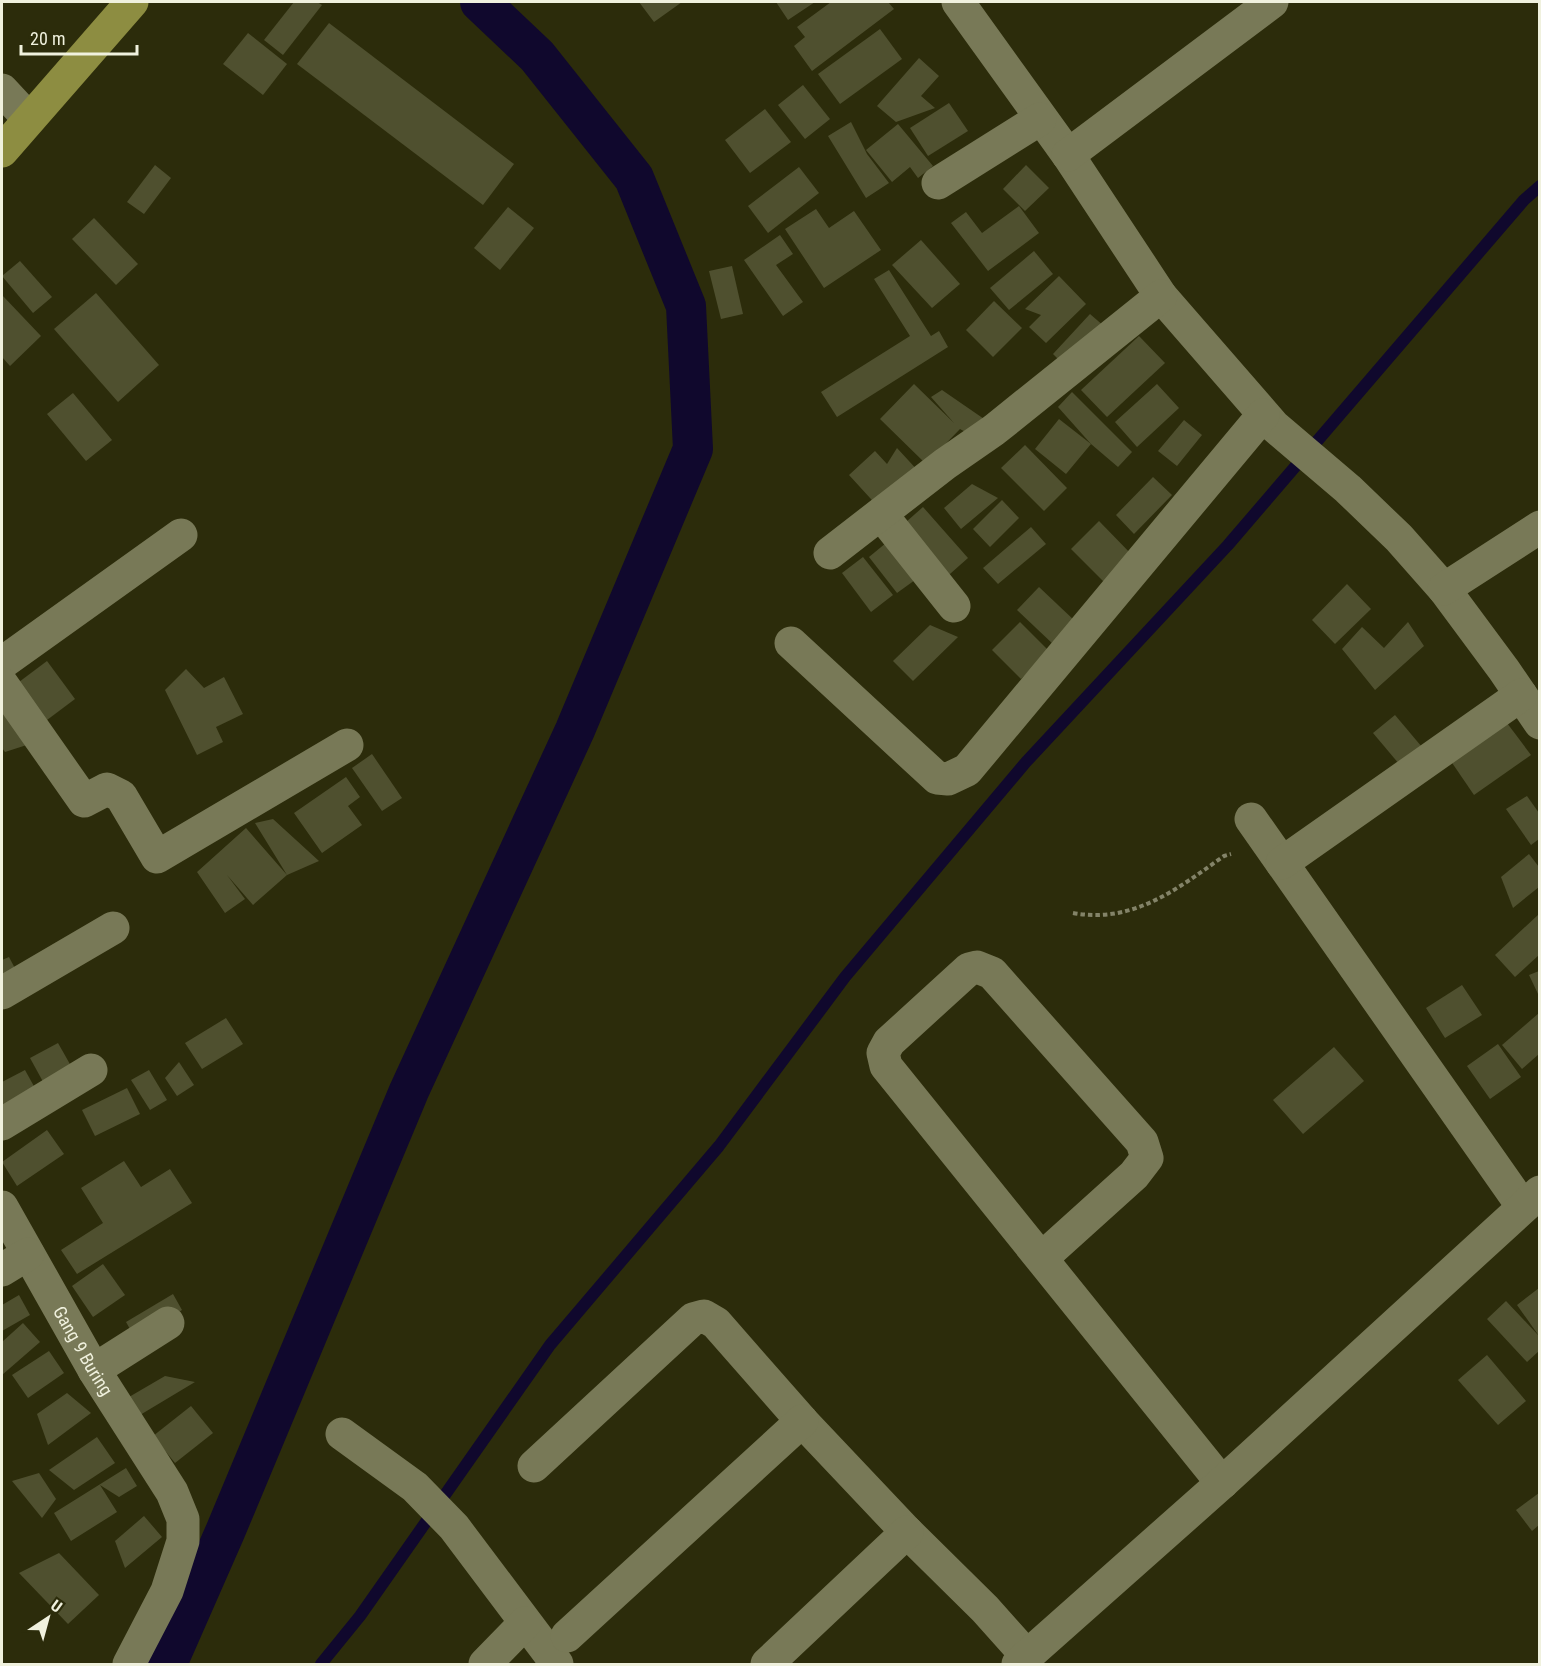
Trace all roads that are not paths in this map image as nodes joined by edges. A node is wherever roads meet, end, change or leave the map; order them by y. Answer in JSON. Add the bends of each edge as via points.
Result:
{"nodes":[{"id":1,"x":132,"y":2,"type":"edge"},
{"id":2,"x":958,"y":2,"type":"edge"},
{"id":3,"x":1272,"y":2,"type":"edge"},
{"id":4,"x":13,"y":103,"type":"edge"},
{"id":5,"x":1040,"y":118,"type":"junction"},
{"id":6,"x":2,"y":151,"type":"edge"},
{"id":7,"x":1068,"y":156,"type":"junction"},
{"id":8,"x":938,"y":183,"type":"dead end"},
{"id":9,"x":1161,"y":296,"type":"junction"},
{"id":10,"x":1269,"y":421,"type":"junction"},
{"id":11,"x":881,"y":514,"type":"junction"},
{"id":12,"x":1539,"y":527,"type":"edge"},
{"id":13,"x":180,"y":535,"type":"dead end"},
{"id":14,"x":830,"y":553,"type":"dead end"},
{"id":15,"x":1444,"y":589,"type":"junction"},
{"id":16,"x":954,"y":606,"type":"dead end"},
{"id":17,"x":791,"y":643,"type":"dead end"},
{"id":18,"x":2,"y":663,"type":"edge"},
{"id":19,"x":2,"y":684,"type":"edge"},
{"id":20,"x":1521,"y":695,"type":"junction"},
{"id":21,"x":1539,"y":723,"type":"edge"},
{"id":22,"x":347,"y":745,"type":"dead end"},
{"id":23,"x":1251,"y":819,"type":"dead end"},
{"id":24,"x":1278,"y":856,"type":"junction"},
{"id":25,"x":113,"y":928,"type":"dead end"},
{"id":26,"x":2,"y":993,"type":"edge"},
{"id":27,"x":91,"y":1071,"type":"dead end"},
{"id":28,"x":2,"y":1124,"type":"edge"},
{"id":29,"x":1531,"y":1200,"type":"edge"},
{"id":30,"x":2,"y":1207,"type":"edge"},
{"id":31,"x":1042,"y":1258,"type":"junction"},
{"id":32,"x":15,"y":1262,"type":"edge"},
{"id":33,"x":168,"y":1323,"type":"dead end"},
{"id":34,"x":94,"y":1370,"type":"junction"},
{"id":35,"x":802,"y":1421,"type":"junction"},
{"id":36,"x":342,"y":1434,"type":"dead end"},
{"id":37,"x":534,"y":1467,"type":"dead end"},
{"id":38,"x":1222,"y":1483,"type":"junction"},
{"id":39,"x":907,"y":1532,"type":"junction"},
{"id":40,"x":525,"y":1623,"type":"junction"},
{"id":41,"x":562,"y":1651,"type":"edge"},
{"id":42,"x":1023,"y":1660,"type":"edge"},
{"id":43,"x":129,"y":1665,"type":"edge"},
{"id":44,"x":484,"y":1665,"type":"edge"},
{"id":45,"x":767,"y":1665,"type":"edge"}],
"edges":[{"from":1,"to":4,"type":"main road"},
{"from":2,"to":5,"type":"street"},
{"from":3,"to":7,"type":"street"},
{"from":4,"to":6,"type":"main road"},
{"from":5,"to":7,"type":"street"},
{"from":5,"to":8,"type":"street"},
{"from":7,"to":9,"type":"street"},
{"from":9,"to":10,"type":"street"},
{"from":9,"to":11,"type":"street"},
{"from":10,"to":15,"type":"street","via":[[1348,489]]},
{"from":10,"to":17,"type":"street","via":[[967,770],[948,779],[937,778]]},
{"from":11,"to":14,"type":"street"},
{"from":11,"to":16,"type":"street"},
{"from":12,"to":15,"type":"street"},
{"from":13,"to":18,"type":"street"},
{"from":15,"to":20,"type":"street"},
{"from":19,"to":22,"type":"street","via":[[84,801],[107,789],[122,796],[157,857]]},
{"from":20,"to":21,"type":"street"},
{"from":20,"to":24,"type":"street"},
{"from":23,"to":24,"type":"street"},
{"from":24,"to":29,"type":"street"},
{"from":25,"to":26,"type":"street"},
{"from":27,"to":28,"type":"street"},
{"from":29,"to":38,"type":"street"},
{"from":30,"to":32,"type":"street","name":"Gang 9 Buring"},
{"from":31,"to":31,"type":"street","via":[[1134,1175],[1147,1158],[1142,1142],[992,973],[977,967],[969,969],[889,1042],[883,1053],[886,1066]]},
{"from":31,"to":38,"type":"street"},
{"from":32,"to":34,"type":"street","name":"Gang 9 Buring"},
{"from":33,"to":34,"type":"street"},
{"from":34,"to":43,"type":"street","name":"Gang 9 Buring","via":[[172,1492],[183,1518],[183,1541],[167,1591]]},
{"from":35,"to":37,"type":"street","via":[[716,1323],[704,1316],[693,1319]]},
{"from":35,"to":39,"type":"street"},
{"from":35,"to":41,"type":"street"},
{"from":36,"to":40,"type":"street","via":[[415,1487],[454,1527]]},
{"from":38,"to":42,"type":"street"},
{"from":39,"to":42,"type":"street","via":[[985,1609]]},
{"from":39,"to":45,"type":"street"},
{"from":40,"to":41,"type":"street"},
{"from":40,"to":44,"type":"street"}]}
